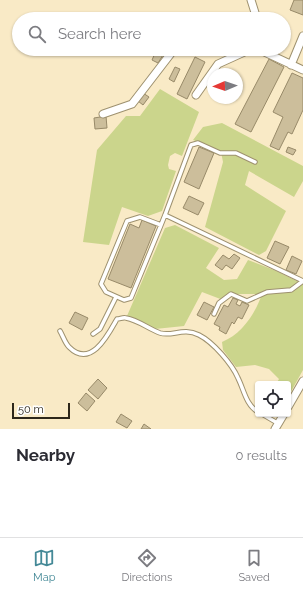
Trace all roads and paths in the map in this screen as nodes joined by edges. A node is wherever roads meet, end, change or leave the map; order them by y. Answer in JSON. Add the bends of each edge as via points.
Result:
{"nodes":[{"id":1,"x":251,"y":0,"type":"edge"},
{"id":2,"x":255,"y":12,"type":"edge"},
{"id":3,"x":303,"y":36,"type":"edge"},
{"id":4,"x":169,"y":56,"type":"edge"},
{"id":5,"x":233,"y":56,"type":"edge"},
{"id":6,"x":272,"y":56,"type":"edge"},
{"id":7,"x":291,"y":65,"type":"junction"},
{"id":8,"x":303,"y":70,"type":"edge"},
{"id":9,"x":196,"y":95,"type":"dead end"},
{"id":10,"x":103,"y":114,"type":"dead end"},
{"id":11,"x":255,"y":162,"type":"dead end"},
{"id":12,"x":166,"y":215,"type":"junction"},
{"id":13,"x":161,"y":225,"type":"junction"},
{"id":14,"x":303,"y":281,"type":"edge"},
{"id":15,"x":116,"y":296,"type":"junction"},
{"id":16,"x":214,"y":314,"type":"dead end"},
{"id":17,"x":60,"y":331,"type":"dead end"},
{"id":18,"x":93,"y":334,"type":"dead end"},
{"id":19,"x":303,"y":381,"type":"edge"},
{"id":20,"x":291,"y":402,"type":"edge"},
{"id":21,"x":255,"y":410,"type":"edge"},
{"id":22,"x":266,"y":417,"type":"edge"},
{"id":23,"x":282,"y":417,"type":"edge"},
{"id":24,"x":277,"y":426,"type":"edge"}],
"edges":[{"from":1,"to":2,"type":"street"},
{"from":3,"to":7,"type":"street"},
{"from":4,"to":10,"type":"street","via":[[132,104]]},
{"from":5,"to":9,"type":"street","via":[[218,64]]},
{"from":6,"to":7,"type":"street"},
{"from":7,"to":8,"type":"street"},
{"from":11,"to":12,"type":"lane","via":[[236,154],[220,153],[198,143],[191,145]]},
{"from":12,"to":13,"type":"lane"},
{"from":12,"to":14,"type":"lane"},
{"from":13,"to":15,"type":"lane","via":[[131,298],[124,300]]},
{"from":13,"to":15,"type":"lane","via":[[140,217],[127,221],[101,284],[106,292]]},
{"from":14,"to":16,"type":"lane","via":[[291,290],[267,292],[247,300],[231,294],[219,303]]},
{"from":15,"to":18,"type":"lane","via":[[100,329]]},
{"from":17,"to":21,"type":"lane","via":[[68,346],[76,352],[86,353],[96,350],[117,319],[125,317],[162,334],[188,331],[200,336],[218,350],[238,376],[249,404]]},
{"from":19,"to":20,"type":"street"},
{"from":22,"to":24,"type":"lane"},
{"from":23,"to":24,"type":"street"}]}
